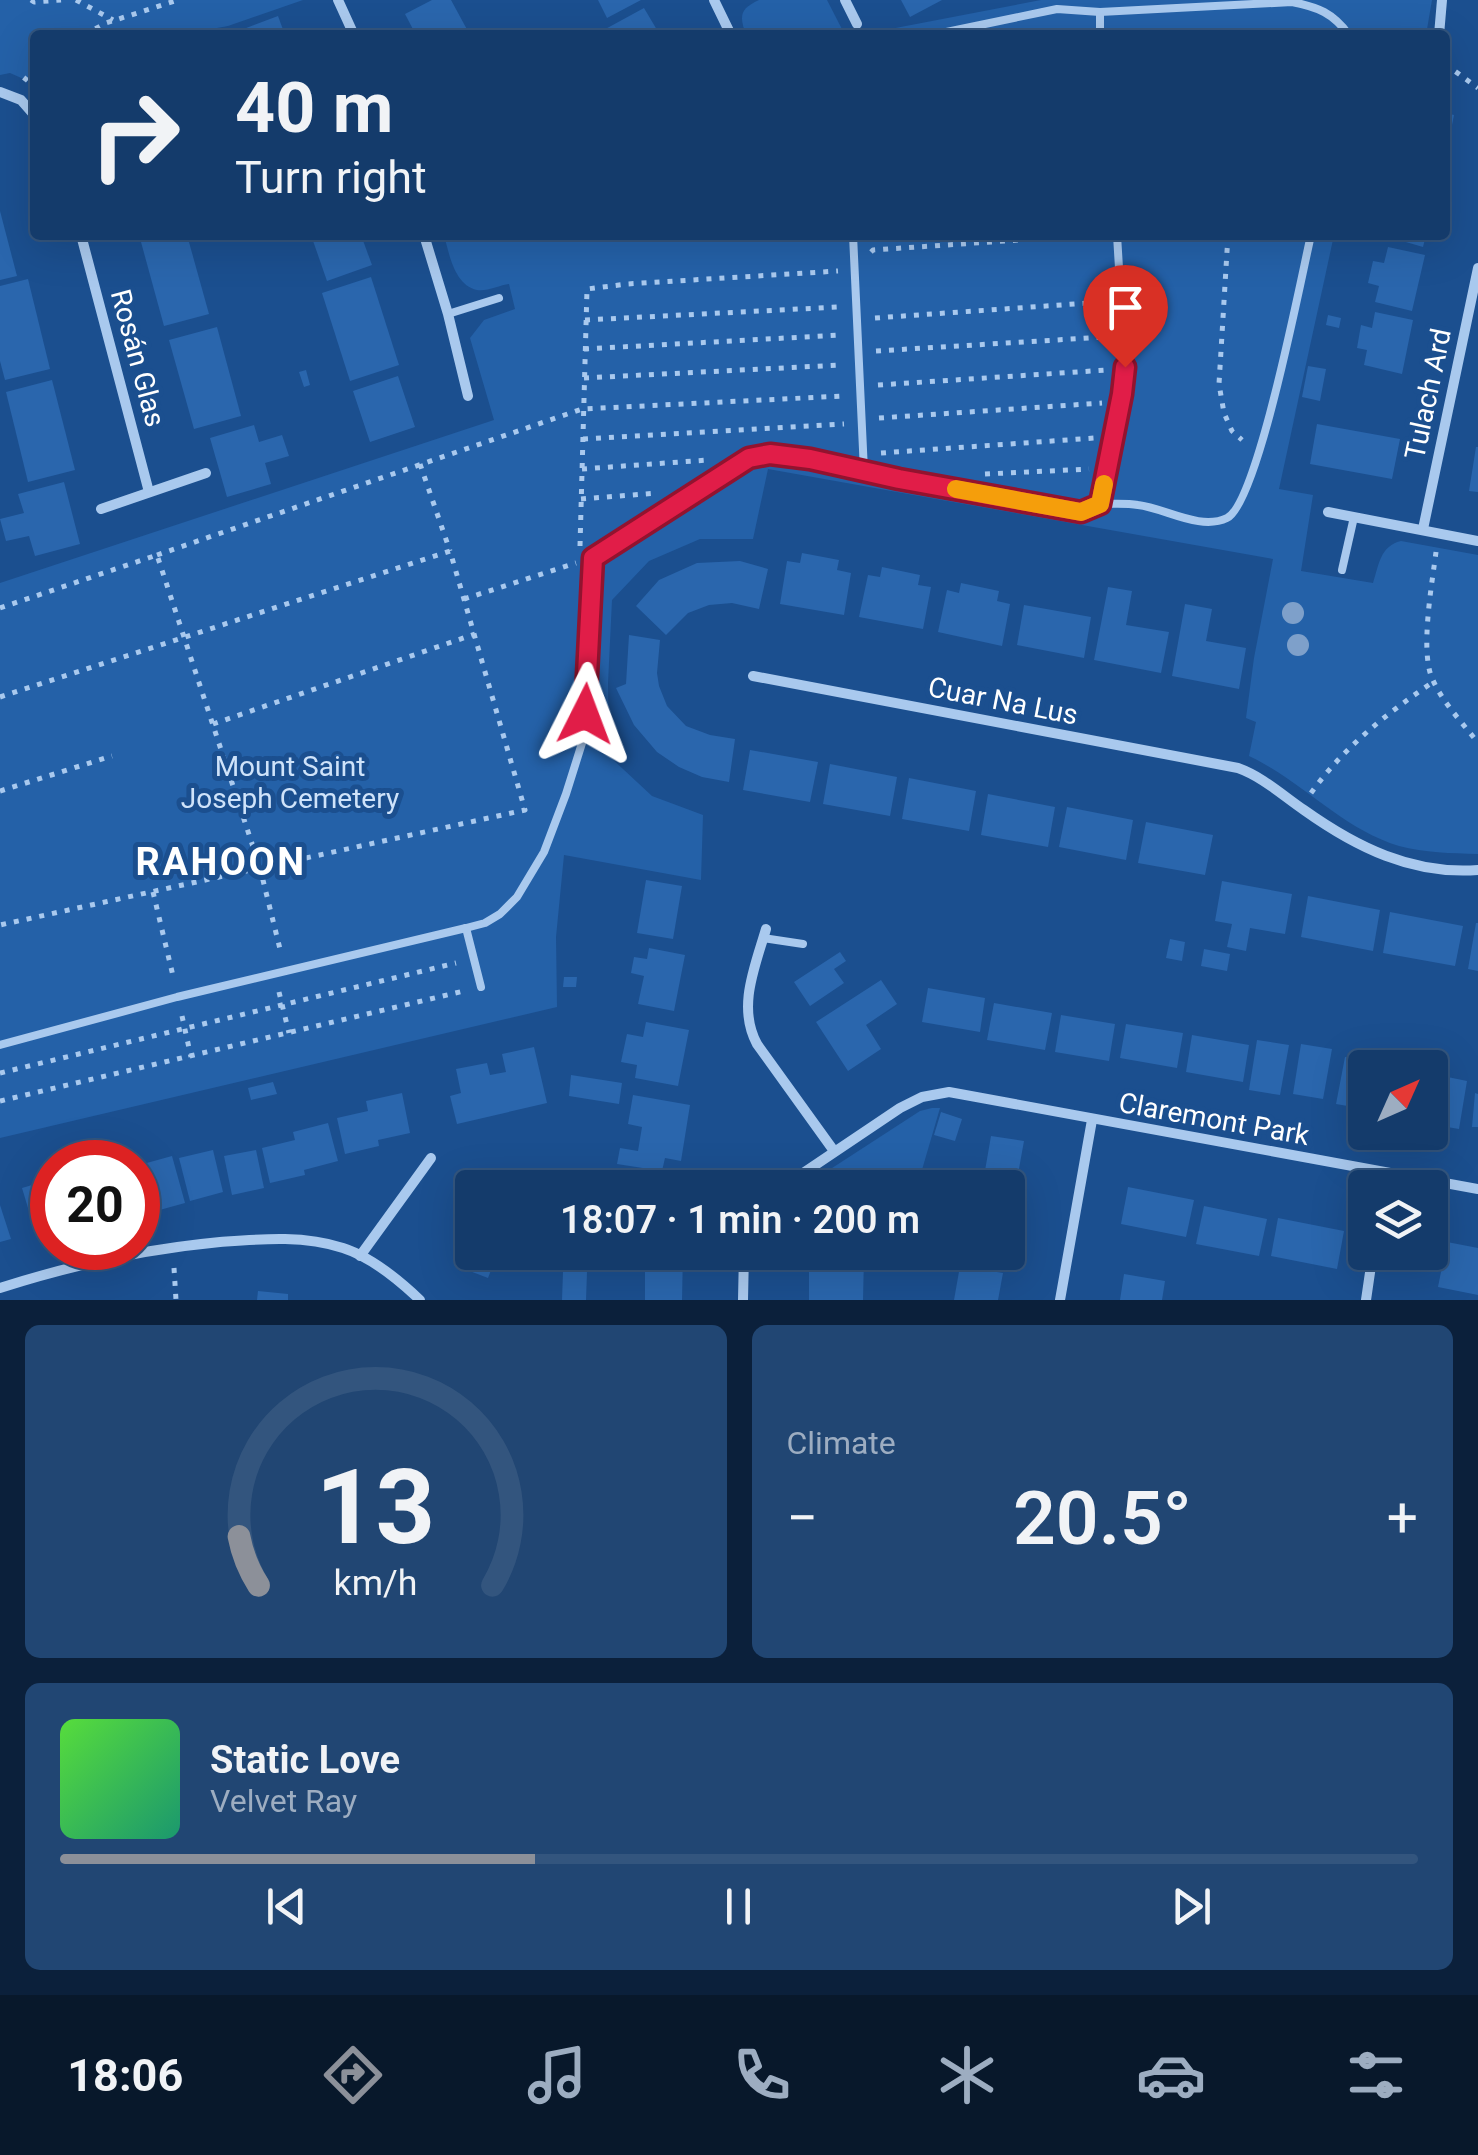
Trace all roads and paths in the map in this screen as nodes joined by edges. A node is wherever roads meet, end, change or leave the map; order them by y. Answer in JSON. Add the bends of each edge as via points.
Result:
{"nodes":[{"id":1,"x":31,"y":0,"type":"edge"},
{"id":2,"x":61,"y":0,"type":"edge"},
{"id":3,"x":76,"y":0,"type":"edge"},
{"id":4,"x":178,"y":0,"type":"edge"},
{"id":5,"x":338,"y":0,"type":"edge"},
{"id":6,"x":730,"y":0,"type":"edge"},
{"id":7,"x":844,"y":0,"type":"edge"},
{"id":8,"x":1442,"y":0,"type":"edge"},
{"id":9,"x":715,"y":3,"type":"edge"},
{"id":10,"x":1100,"y":12,"type":"junction"},
{"id":11,"x":114,"y":20,"type":"junction"},
{"id":12,"x":857,"y":24,"type":"dead end"},
{"id":13,"x":94,"y":30,"type":"edge"},
{"id":14,"x":352,"y":30,"type":"edge"},
{"id":15,"x":728,"y":30,"type":"edge"},
{"id":16,"x":956,"y":30,"type":"edge"},
{"id":17,"x":1100,"y":30,"type":"edge"},
{"id":18,"x":1344,"y":30,"type":"edge"},
{"id":19,"x":1439,"y":30,"type":"edge"},
{"id":20,"x":1450,"y":68,"type":"edge"},
{"id":21,"x":1478,"y":88,"type":"edge"},
{"id":22,"x":0,"y":92,"type":"edge"},
{"id":23,"x":30,"y":110,"type":"edge"},
{"id":24,"x":82,"y":240,"type":"edge"},
{"id":25,"x":426,"y":240,"type":"edge"},
{"id":26,"x":853,"y":240,"type":"edge"},
{"id":27,"x":1020,"y":240,"type":"edge"},
{"id":28,"x":1117,"y":240,"type":"edge"},
{"id":29,"x":1228,"y":240,"type":"edge"},
{"id":30,"x":1310,"y":240,"type":"edge"},
{"id":31,"x":1478,"y":268,"type":"edge"},
{"id":32,"x":855,"y":270,"type":"junction"},
{"id":33,"x":499,"y":298,"type":"dead end"},
{"id":34,"x":1121,"y":300,"type":"junction"},
{"id":35,"x":856,"y":306,"type":"junction"},
{"id":36,"x":448,"y":314,"type":"junction"},
{"id":37,"x":857,"y":319,"type":"junction"},
{"id":38,"x":585,"y":320,"type":"junction"},
{"id":39,"x":858,"y":334,"type":"junction"},
{"id":40,"x":1123,"y":336,"type":"junction"},
{"id":41,"x":584,"y":349,"type":"junction"},
{"id":42,"x":859,"y":352,"type":"junction"},
{"id":43,"x":859,"y":364,"type":"junction"},
{"id":44,"x":1124,"y":369,"type":"junction"},
{"id":45,"x":584,"y":378,"type":"junction"},
{"id":46,"x":861,"y":390,"type":"junction"},
{"id":47,"x":468,"y":396,"type":"dead end"},
{"id":48,"x":1120,"y":402,"type":"junction"},
{"id":49,"x":582,"y":409,"type":"junction"},
{"id":50,"x":862,"y":421,"type":"junction"},
{"id":51,"x":1114,"y":436,"type":"junction"},
{"id":52,"x":583,"y":439,"type":"junction"},
{"id":53,"x":1259,"y":452,"type":"junction"},
{"id":54,"x":863,"y":454,"type":"junction"},
{"id":55,"x":712,"y":460,"type":"dead end"},
{"id":56,"x":420,"y":464,"type":"junction"},
{"id":57,"x":1107,"y":468,"type":"junction"},
{"id":58,"x":582,"y":469,"type":"junction"},
{"id":59,"x":864,"y":471,"type":"junction"},
{"id":60,"x":206,"y":473,"type":"dead end"},
{"id":61,"x":975,"y":475,"type":"dead end"},
{"id":62,"x":149,"y":492,"type":"junction"},
{"id":63,"x":659,"y":493,"type":"dead end"},
{"id":64,"x":580,"y":499,"type":"junction"},
{"id":65,"x":1100,"y":504,"type":"junction"},
{"id":66,"x":101,"y":508,"type":"dead end"},
{"id":67,"x":1328,"y":512,"type":"dead end"},
{"id":68,"x":1354,"y":517,"type":"junction"},
{"id":69,"x":1423,"y":529,"type":"junction"},
{"id":70,"x":1478,"y":541,"type":"edge"},
{"id":71,"x":450,"y":551,"type":"junction"},
{"id":72,"x":156,"y":554,"type":"junction"},
{"id":73,"x":593,"y":558,"type":"junction"},
{"id":74,"x":1342,"y":570,"type":"dead end"},
{"id":75,"x":464,"y":599,"type":"junction"},
{"id":76,"x":0,"y":608,"type":"edge"},
{"id":77,"x":475,"y":634,"type":"junction"},
{"id":78,"x":186,"y":637,"type":"junction"},
{"id":79,"x":753,"y":676,"type":"dead end"},
{"id":80,"x":1433,"y":682,"type":"junction"},
{"id":81,"x":0,"y":697,"type":"edge"},
{"id":82,"x":213,"y":724,"type":"junction"},
{"id":83,"x":1478,"y":743,"type":"edge"},
{"id":84,"x":112,"y":756,"type":"dead end"},
{"id":85,"x":0,"y":791,"type":"edge"},
{"id":86,"x":1301,"y":808,"type":"junction"},
{"id":87,"x":260,"y":868,"type":"junction"},
{"id":88,"x":1478,"y":870,"type":"edge"},
{"id":89,"x":153,"y":892,"type":"junction"},
{"id":90,"x":0,"y":925,"type":"edge"},
{"id":91,"x":466,"y":928,"type":"junction"},
{"id":92,"x":764,"y":933,"type":"joint"},
{"id":93,"x":803,"y":944,"type":"dead end"},
{"id":94,"x":474,"y":958,"type":"junction"},
{"id":95,"x":280,"y":972,"type":"junction"},
{"id":96,"x":481,"y":987,"type":"joint"},
{"id":97,"x":178,"y":997,"type":"junction"},
{"id":98,"x":282,"y":1006,"type":"junction"},
{"id":99,"x":185,"y":1030,"type":"junction"},
{"id":100,"x":288,"y":1034,"type":"junction"},
{"id":101,"x":0,"y":1045,"type":"edge"},
{"id":102,"x":191,"y":1056,"type":"junction"},
{"id":103,"x":0,"y":1073,"type":"edge"},
{"id":104,"x":0,"y":1102,"type":"edge"},
{"id":105,"x":1092,"y":1120,"type":"junction"},
{"id":106,"x":834,"y":1152,"type":"junction"},
{"id":107,"x":431,"y":1158,"type":"dead end"},
{"id":108,"x":808,"y":1170,"type":"edge"},
{"id":109,"x":1364,"y":1170,"type":"edge"},
{"id":110,"x":1448,"y":1185,"type":"edge"},
{"id":111,"x":1478,"y":1190,"type":"edge"},
{"id":112,"x":173,"y":1247,"type":"junction"},
{"id":113,"x":360,"y":1256,"type":"junction"},
{"id":114,"x":744,"y":1270,"type":"edge"},
{"id":115,"x":1371,"y":1270,"type":"edge"},
{"id":116,"x":0,"y":1288,"type":"edge"},
{"id":117,"x":176,"y":1300,"type":"edge"},
{"id":118,"x":420,"y":1300,"type":"edge"},
{"id":119,"x":743,"y":1300,"type":"edge"},
{"id":120,"x":1060,"y":1300,"type":"edge"},
{"id":121,"x":1366,"y":1300,"type":"edge"}],
"edges":[{"from":1,"to":2,"type":"path"},
{"from":3,"to":11,"type":"path"},
{"from":4,"to":11,"type":"path"},
{"from":5,"to":14,"type":"street"},
{"from":6,"to":9,"type":"street"},
{"from":7,"to":12,"type":"street"},
{"from":8,"to":19,"type":"street"},
{"from":9,"to":15,"type":"street"},
{"from":10,"to":16,"type":"lane","via":[[1058,9]]},
{"from":10,"to":17,"type":"lane"},
{"from":10,"to":18,"type":"lane","via":[[1292,2],[1317,7]]},
{"from":11,"to":13,"type":"path"},
{"from":20,"to":21,"type":"path"},
{"from":22,"to":23,"type":"street"},
{"from":24,"to":62,"type":"street","name":"Rosán Glas"},
{"from":25,"to":36,"type":"street"},
{"from":26,"to":32,"type":"lane"},
{"from":27,"to":32,"type":"path","via":[[873,250]]},
{"from":28,"to":34,"type":"lane"},
{"from":29,"to":53,"type":"path","via":[[1219,384],[1232,431]]},
{"from":30,"to":53,"type":"lane"},
{"from":31,"to":69,"type":"street","name":"Tulach Ard"},
{"from":32,"to":35,"type":"lane"},
{"from":32,"to":38,"type":"path","via":[[586,289]]},
{"from":33,"to":36,"type":"lane"},
{"from":34,"to":37,"type":"path"},
{"from":34,"to":40,"type":"lane"},
{"from":35,"to":37,"type":"lane"},
{"from":35,"to":38,"type":"path"},
{"from":36,"to":47,"type":"street"},
{"from":37,"to":39,"type":"lane"},
{"from":38,"to":41,"type":"path"},
{"from":39,"to":41,"type":"path"},
{"from":39,"to":42,"type":"lane"},
{"from":40,"to":42,"type":"path"},
{"from":40,"to":44,"type":"lane"},
{"from":41,"to":45,"type":"path"},
{"from":42,"to":43,"type":"lane"},
{"from":43,"to":45,"type":"path"},
{"from":43,"to":46,"type":"lane"},
{"from":44,"to":46,"type":"path"},
{"from":44,"to":48,"type":"lane"},
{"from":45,"to":49,"type":"path"},
{"from":46,"to":49,"type":"path"},
{"from":46,"to":50,"type":"lane"},
{"from":48,"to":50,"type":"path"},
{"from":48,"to":51,"type":"lane"},
{"from":49,"to":52,"type":"path"},
{"from":49,"to":56,"type":"path"},
{"from":50,"to":52,"type":"path"},
{"from":50,"to":54,"type":"lane"},
{"from":51,"to":54,"type":"path"},
{"from":51,"to":57,"type":"lane"},
{"from":52,"to":58,"type":"path"},
{"from":53,"to":65,"type":"lane","via":[[1228,518],[1204,522],[1140,505]]},
{"from":54,"to":59,"type":"lane"},
{"from":55,"to":58,"type":"path"},
{"from":56,"to":71,"type":"path"},
{"from":56,"to":72,"type":"path"},
{"from":57,"to":61,"type":"path"},
{"from":57,"to":65,"type":"lane"},
{"from":58,"to":64,"type":"path"},
{"from":59,"to":65,"type":"lane","via":[[1081,512]]},
{"from":59,"to":73,"type":"lane","via":[[770,454],[749,458]]},
{"from":60,"to":62,"type":"street"},
{"from":62,"to":66,"type":"street"},
{"from":63,"to":64,"type":"path"},
{"from":64,"to":73,"type":"path","via":[[579,545]]},
{"from":67,"to":68,"type":"street"},
{"from":68,"to":69,"type":"street"},
{"from":68,"to":74,"type":"lane"},
{"from":69,"to":70,"type":"street"},
{"from":69,"to":80,"type":"path","via":[[1436,552],[1427,664]]},
{"from":71,"to":75,"type":"path"},
{"from":71,"to":78,"type":"path"},
{"from":72,"to":76,"type":"path"},
{"from":72,"to":78,"type":"path"},
{"from":73,"to":75,"type":"path"},
{"from":73,"to":91,"type":"lane","via":[[583,740],[566,794],[544,852],[517,897],[486,923]]},
{"from":75,"to":77,"type":"path"},
{"from":77,"to":82,"type":"path"},
{"from":77,"to":87,"type":"path","via":[[525,810]]},
{"from":78,"to":81,"type":"path"},
{"from":78,"to":82,"type":"path"},
{"from":79,"to":86,"type":"street","name":"Cuar Na Lus","via":[[1245,771]]},
{"from":80,"to":83,"type":"path"},
{"from":80,"to":86,"type":"path","via":[[1364,732]]},
{"from":82,"to":87,"type":"path"},
{"from":84,"to":85,"type":"path"},
{"from":86,"to":88,"type":"street","via":[[1378,854],[1434,870]]},
{"from":87,"to":89,"type":"path"},
{"from":87,"to":95,"type":"path"},
{"from":89,"to":90,"type":"path"},
{"from":89,"to":97,"type":"path"},
{"from":91,"to":94,"type":"lane"},
{"from":91,"to":95,"type":"lane"},
{"from":92,"to":93,"type":"lane"},
{"from":92,"to":106,"type":"street","via":[[748,1026]]},
{"from":94,"to":96,"type":"lane"},
{"from":94,"to":98,"type":"path"},
{"from":95,"to":97,"type":"lane"},
{"from":95,"to":98,"type":"path"},
{"from":96,"to":100,"type":"path"},
{"from":97,"to":99,"type":"path"},
{"from":97,"to":101,"type":"lane"},
{"from":98,"to":99,"type":"path"},
{"from":98,"to":100,"type":"path"},
{"from":99,"to":102,"type":"path"},
{"from":99,"to":103,"type":"path"},
{"from":100,"to":102,"type":"path"},
{"from":102,"to":104,"type":"path"},
{"from":105,"to":106,"type":"street","name":"Claremont Park","via":[[940,1092],[900,1108]]},
{"from":105,"to":109,"type":"street","name":"Claremont Park"},
{"from":105,"to":120,"type":"street","name":"Claremont Park"},
{"from":106,"to":108,"type":"street","name":"Claremont Park"},
{"from":107,"to":113,"type":"street"},
{"from":110,"to":111,"type":"street","name":"Claremont Park"},
{"from":112,"to":113,"type":"street","via":[[283,1238]]},
{"from":112,"to":116,"type":"street"},
{"from":112,"to":117,"type":"path"},
{"from":113,"to":118,"type":"street"},
{"from":114,"to":119,"type":"street"},
{"from":115,"to":121,"type":"street"}]}
